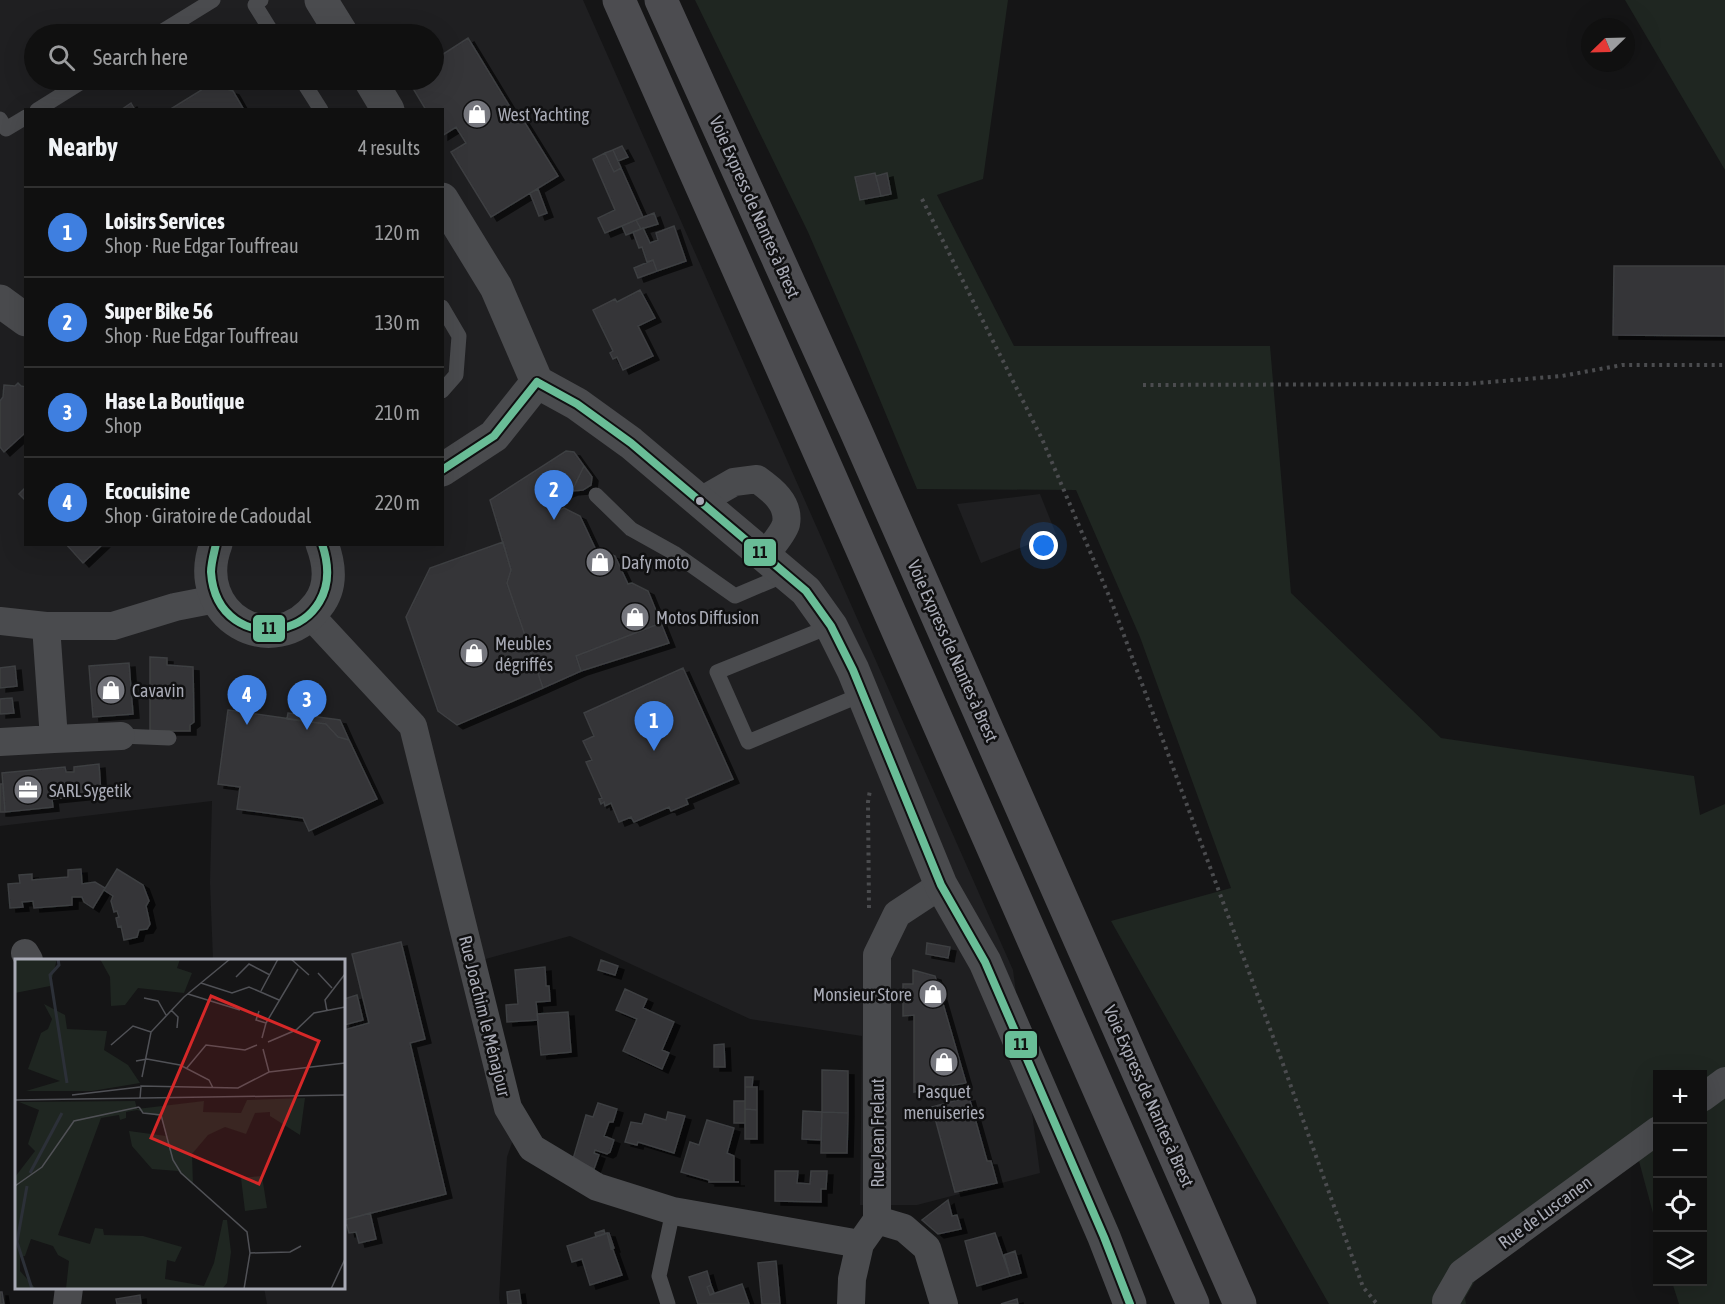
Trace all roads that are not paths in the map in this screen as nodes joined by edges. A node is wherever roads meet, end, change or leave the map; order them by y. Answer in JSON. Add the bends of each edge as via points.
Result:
{"nodes":[{"id":1,"x":213,"y":0,"type":"edge"},
{"id":2,"x":261,"y":0,"type":"edge"},
{"id":3,"x":321,"y":0,"type":"edge"},
{"id":4,"x":619,"y":0,"type":"edge"},
{"id":5,"x":661,"y":0,"type":"edge"},
{"id":6,"x":174,"y":24,"type":"edge"},
{"id":7,"x":267,"y":24,"type":"edge"},
{"id":8,"x":336,"y":24,"type":"edge"},
{"id":9,"x":69,"y":90,"type":"edge"},
{"id":10,"x":308,"y":90,"type":"edge"},
{"id":11,"x":376,"y":90,"type":"edge"},
{"id":12,"x":40,"y":108,"type":"edge"},
{"id":13,"x":320,"y":108,"type":"edge"},
{"id":14,"x":387,"y":108,"type":"edge"},
{"id":15,"x":24,"y":118,"type":"edge"},
{"id":16,"x":0,"y":119,"type":"edge"},
{"id":17,"x":444,"y":202,"type":"edge"},
{"id":18,"x":0,"y":301,"type":"edge"},
{"id":19,"x":444,"y":310,"type":"edge"},
{"id":20,"x":24,"y":319,"type":"edge"},
{"id":21,"x":537,"y":382,"type":"junction"},
{"id":22,"x":444,"y":389,"type":"edge"},
{"id":23,"x":444,"y":469,"type":"edge"},
{"id":24,"x":596,"y":495,"type":"dead end"},
{"id":25,"x":701,"y":501,"type":"junction"},
{"id":26,"x":215,"y":546,"type":"edge"},
{"id":27,"x":323,"y":546,"type":"edge"},
{"id":28,"x":776,"y":565,"type":"junction"},
{"id":29,"x":216,"y":599,"type":"junction"},
{"id":30,"x":310,"y":615,"type":"junction"},
{"id":31,"x":0,"y":621,"type":"edge"},
{"id":32,"x":46,"y":626,"type":"junction"},
{"id":33,"x":831,"y":626,"type":"junction"},
{"id":34,"x":862,"y":694,"type":"junction"},
{"id":35,"x":121,"y":736,"type":"joint"},
{"id":36,"x":169,"y":738,"type":"dead end"},
{"id":37,"x":54,"y":739,"type":"junction"},
{"id":38,"x":0,"y":742,"type":"edge"},
{"id":39,"x":941,"y":885,"type":"junction"},
{"id":40,"x":1725,"y":1081,"type":"edge"},
{"id":41,"x":1707,"y":1094,"type":"edge"},
{"id":42,"x":1653,"y":1134,"type":"edge"},
{"id":43,"x":673,"y":1211,"type":"junction"},
{"id":44,"x":877,"y":1220,"type":"junction"},
{"id":45,"x":860,"y":1244,"type":"junction"},
{"id":46,"x":69,"y":1289,"type":"edge"},
{"id":47,"x":67,"y":1304,"type":"edge"},
{"id":48,"x":668,"y":1304,"type":"edge"},
{"id":49,"x":851,"y":1304,"type":"edge"},
{"id":50,"x":944,"y":1304,"type":"edge"},
{"id":51,"x":1130,"y":1304,"type":"edge"},
{"id":52,"x":1193,"y":1304,"type":"edge"},
{"id":53,"x":1240,"y":1304,"type":"edge"},
{"id":54,"x":1447,"y":1304,"type":"edge"}],
"edges":[{"from":1,"to":6,"type":"lane"},
{"from":2,"to":7,"type":"lane","via":[[255,4]]},
{"from":3,"to":8,"type":"street"},
{"from":4,"to":52,"type":"highway"},
{"from":5,"to":53,"type":"highway","name":"Voie Express de Nantes à Brest","via":[[855,429]]},
{"from":9,"to":12,"type":"lane"},
{"from":10,"to":13,"type":"lane"},
{"from":11,"to":14,"type":"street"},
{"from":15,"to":16,"type":"lane","via":[[6,129]]},
{"from":17,"to":21,"type":"street","via":[[496,287]]},
{"from":18,"to":20,"type":"street"},
{"from":19,"to":22,"type":"lane","via":[[459,336],[456,375]]},
{"from":21,"to":23,"type":"street","via":[[494,436]]},
{"from":21,"to":25,"type":"street","via":[[577,404],[631,443]]},
{"from":24,"to":28,"type":"lane","via":[[631,529],[735,596]]},
{"from":25,"to":28,"type":"street"},
{"from":25,"to":28,"type":"street","via":[[734,482],[757,479],[769,487],[785,508],[786,525]]},
{"from":26,"to":29,"type":"street","via":[[210,559],[210,580]]},
{"from":27,"to":30,"type":"street","via":[[329,579],[323,599]]},
{"from":28,"to":33,"type":"street","via":[[806,591]]},
{"from":29,"to":30,"type":"street","via":[[242,625],[260,630],[278,631],[295,626]]},
{"from":29,"to":32,"type":"street","via":[[113,626]]},
{"from":30,"to":43,"type":"street","name":"Rue Joachim le Ménajour","via":[[413,726],[508,1108],[532,1148],[597,1187]]},
{"from":31,"to":32,"type":"street"},
{"from":32,"to":37,"type":"street"},
{"from":33,"to":34,"type":"street"},
{"from":33,"to":34,"type":"lane","via":[[717,672],[748,742]]},
{"from":34,"to":39,"type":"street"},
{"from":35,"to":36,"type":"lane"},
{"from":35,"to":37,"type":"street"},
{"from":37,"to":38,"type":"street"},
{"from":39,"to":44,"type":"street","name":"Rue Jean Frelaut","via":[[897,914],[877,955]]},
{"from":39,"to":51,"type":"street","via":[[985,962]]},
{"from":40,"to":41,"type":"street"},
{"from":42,"to":54,"type":"street","name":"Rue de Luscanen","via":[[1462,1273]]},
{"from":43,"to":45,"type":"street","name":"Rue Joachim le Ménajour"},
{"from":43,"to":48,"type":"lane","via":[[659,1276]]},
{"from":44,"to":45,"type":"street"},
{"from":44,"to":50,"type":"street","via":[[904,1228],[927,1248]]},
{"from":45,"to":49,"type":"street"},
{"from":46,"to":47,"type":"street"}]}
